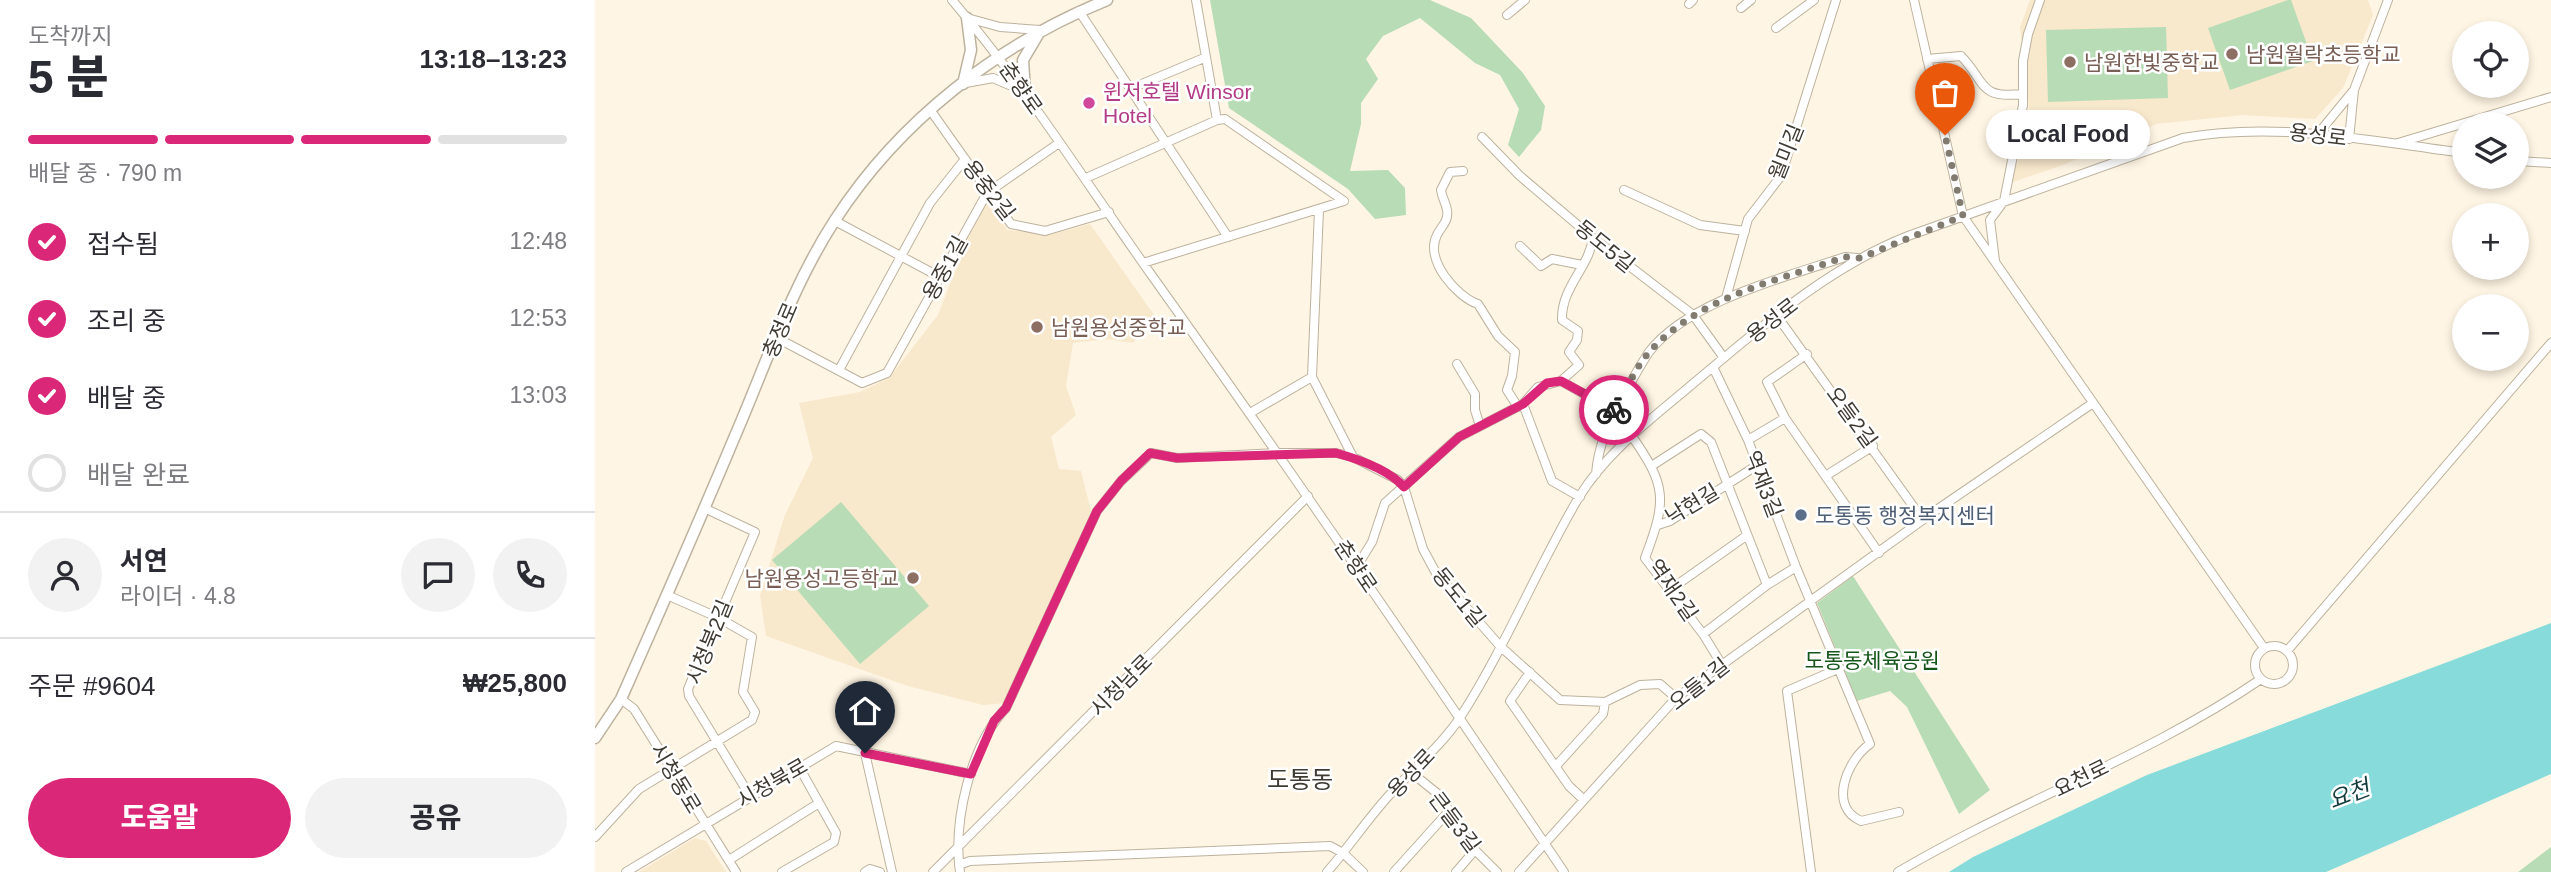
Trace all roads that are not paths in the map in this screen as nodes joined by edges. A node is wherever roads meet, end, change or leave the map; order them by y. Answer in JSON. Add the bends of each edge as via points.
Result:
{"nodes":[{"id":1,"x":952,"y":0,"type":"edge"},
{"id":2,"x":1107,"y":0,"type":"edge"},
{"id":3,"x":1196,"y":0,"type":"edge"},
{"id":4,"x":1525,"y":0,"type":"edge"},
{"id":5,"x":1751,"y":0,"type":"edge"},
{"id":6,"x":1814,"y":0,"type":"edge"},
{"id":7,"x":1836,"y":0,"type":"edge"},
{"id":8,"x":1914,"y":0,"type":"edge"},
{"id":9,"x":2040,"y":0,"type":"edge"},
{"id":10,"x":2388,"y":0,"type":"edge"},
{"id":11,"x":1741,"y":8,"type":"dead end"},
{"id":12,"x":1079,"y":11,"type":"junction"},
{"id":13,"x":1507,"y":15,"type":"dead end"},
{"id":14,"x":967,"y":18,"type":"junction"},
{"id":15,"x":1776,"y":28,"type":"dead end"},
{"id":16,"x":1040,"y":30,"type":"junction"},
{"id":17,"x":998,"y":55,"type":"junction"},
{"id":18,"x":1204,"y":58,"type":"junction"},
{"id":19,"x":1927,"y":59,"type":"junction"},
{"id":20,"x":963,"y":84,"type":"junction"},
{"id":21,"x":1132,"y":88,"type":"junction"},
{"id":22,"x":2354,"y":90,"type":"junction"},
{"id":23,"x":1025,"y":92,"type":"junction"},
{"id":24,"x":2023,"y":94,"type":"junction"},
{"id":25,"x":2551,"y":97,"type":"edge"},
{"id":26,"x":931,"y":111,"type":"junction"},
{"id":27,"x":1217,"y":120,"type":"junction"},
{"id":28,"x":2317,"y":135,"type":"junction"},
{"id":29,"x":1482,"y":137,"type":"dead end"},
{"id":30,"x":2349,"y":139,"type":"junction"},
{"id":31,"x":1165,"y":141,"type":"junction"},
{"id":32,"x":1059,"y":143,"type":"junction"},
{"id":33,"x":2395,"y":144,"type":"junction"},
{"id":34,"x":2452,"y":151,"type":"edge"},
{"id":35,"x":965,"y":159,"type":"junction"},
{"id":36,"x":2529,"y":162,"type":"edge"},
{"id":37,"x":2551,"y":163,"type":"edge"},
{"id":38,"x":1463,"y":171,"type":"dead end"},
{"id":39,"x":1086,"y":178,"type":"junction"},
{"id":40,"x":1624,"y":190,"type":"dead end"},
{"id":41,"x":987,"y":193,"type":"junction"},
{"id":42,"x":2004,"y":201,"type":"junction"},
{"id":43,"x":1319,"y":210,"type":"junction"},
{"id":44,"x":1109,"y":212,"type":"junction"},
{"id":45,"x":1963,"y":216,"type":"junction"},
{"id":46,"x":835,"y":221,"type":"junction"},
{"id":47,"x":1745,"y":231,"type":"junction"},
{"id":48,"x":1229,"y":237,"type":"junction"},
{"id":49,"x":1593,"y":238,"type":"junction"},
{"id":50,"x":1520,"y":246,"type":"dead end"},
{"id":51,"x":898,"y":256,"type":"junction"},
{"id":52,"x":1860,"y":258,"type":"junction"},
{"id":53,"x":1143,"y":263,"type":"junction"},
{"id":54,"x":1996,"y":264,"type":"junction"},
{"id":55,"x":1581,"y":265,"type":"junction"},
{"id":56,"x":940,"y":277,"type":"junction"},
{"id":57,"x":1726,"y":298,"type":"junction"},
{"id":58,"x":1693,"y":315,"type":"junction"},
{"id":59,"x":1777,"y":316,"type":"junction"},
{"id":60,"x":777,"y":338,"type":"junction"},
{"id":61,"x":2551,"y":343,"type":"edge"},
{"id":62,"x":1807,"y":354,"type":"junction"},
{"id":63,"x":1724,"y":358,"type":"junction"},
{"id":64,"x":1457,"y":365,"type":"dead end"},
{"id":65,"x":1713,"y":367,"type":"junction"},
{"id":66,"x":839,"y":370,"type":"junction"},
{"id":67,"x":1312,"y":377,"type":"junction"},
{"id":68,"x":1561,"y":381,"type":"junction"},
{"id":69,"x":2093,"y":402,"type":"junction"},
{"id":70,"x":1520,"y":406,"type":"junction"},
{"id":71,"x":1614,"y":411,"type":"junction"},
{"id":72,"x":1250,"y":413,"type":"junction"},
{"id":73,"x":1785,"y":418,"type":"junction"},
{"id":74,"x":1480,"y":426,"type":"junction"},
{"id":75,"x":1632,"y":435,"type":"junction"},
{"id":76,"x":1748,"y":440,"type":"junction"},
{"id":77,"x":1873,"y":446,"type":"junction"},
{"id":78,"x":1278,"y":453,"type":"junction"},
{"id":79,"x":1353,"y":457,"type":"junction"},
{"id":80,"x":1653,"y":465,"type":"junction"},
{"id":81,"x":1756,"y":466,"type":"junction"},
{"id":82,"x":1596,"y":474,"type":"junction"},
{"id":83,"x":1827,"y":475,"type":"junction"},
{"id":84,"x":1727,"y":483,"type":"junction"},
{"id":85,"x":1404,"y":487,"type":"junction"},
{"id":86,"x":1308,"y":496,"type":"junction"},
{"id":87,"x":1580,"y":497,"type":"junction"},
{"id":88,"x":704,"y":508,"type":"junction"},
{"id":89,"x":1923,"y":520,"type":"junction"},
{"id":90,"x":1658,"y":525,"type":"junction"},
{"id":91,"x":1746,"y":536,"type":"junction"},
{"id":92,"x":1879,"y":553,"type":"junction"},
{"id":93,"x":1796,"y":567,"type":"junction"},
{"id":94,"x":1356,"y":568,"type":"junction"},
{"id":95,"x":1767,"y":585,"type":"junction"},
{"id":96,"x":1671,"y":589,"type":"junction"},
{"id":97,"x":667,"y":595,"type":"junction"},
{"id":98,"x":1812,"y":601,"type":"junction"},
{"id":99,"x":717,"y":617,"type":"junction"},
{"id":100,"x":1703,"y":634,"type":"junction"},
{"id":101,"x":1500,"y":646,"type":"junction"},
{"id":102,"x":2264,"y":648,"type":"junction"},
{"id":103,"x":2287,"y":651,"type":"junction"},
{"id":104,"x":1722,"y":665,"type":"junction"},
{"id":105,"x":1840,"y":668,"type":"junction"},
{"id":106,"x":1530,"y":672,"type":"junction"},
{"id":107,"x":2261,"y":679,"type":"junction"},
{"id":108,"x":1676,"y":698,"type":"junction"},
{"id":109,"x":621,"y":699,"type":"junction"},
{"id":110,"x":1605,"y":702,"type":"junction"},
{"id":111,"x":1460,"y":718,"type":"junction"},
{"id":112,"x":595,"y":738,"type":"edge"},
{"id":113,"x":717,"y":741,"type":"junction"},
{"id":114,"x":865,"y":753,"type":"junction"},
{"id":115,"x":1556,"y":766,"type":"junction"},
{"id":116,"x":799,"y":767,"type":"junction"},
{"id":117,"x":671,"y":770,"type":"junction"},
{"id":118,"x":1412,"y":773,"type":"junction"},
{"id":119,"x":971,"y":774,"type":"junction"},
{"id":120,"x":750,"y":796,"type":"junction"},
{"id":121,"x":1584,"y":800,"type":"junction"},
{"id":122,"x":820,"y":803,"type":"junction"},
{"id":123,"x":1449,"y":811,"type":"junction"},
{"id":124,"x":1899,"y":812,"type":"dead end"},
{"id":125,"x":704,"y":823,"type":"junction"},
{"id":126,"x":595,"y":837,"type":"edge"},
{"id":127,"x":1545,"y":844,"type":"junction"},
{"id":128,"x":957,"y":849,"type":"junction"},
{"id":129,"x":1475,"y":850,"type":"junction"},
{"id":130,"x":1343,"y":853,"type":"junction"},
{"id":131,"x":729,"y":860,"type":"junction"},
{"id":132,"x":960,"y":868,"type":"edge"},
{"id":133,"x":626,"y":872,"type":"edge"},
{"id":134,"x":736,"y":872,"type":"edge"},
{"id":135,"x":782,"y":872,"type":"edge"},
{"id":136,"x":865,"y":872,"type":"edge"},
{"id":137,"x":880,"y":872,"type":"edge"},
{"id":138,"x":892,"y":872,"type":"edge"},
{"id":139,"x":933,"y":872,"type":"edge"},
{"id":140,"x":1327,"y":872,"type":"edge"},
{"id":141,"x":1363,"y":872,"type":"edge"},
{"id":142,"x":1394,"y":872,"type":"edge"},
{"id":143,"x":1456,"y":872,"type":"edge"},
{"id":144,"x":1497,"y":872,"type":"edge"},
{"id":145,"x":1519,"y":872,"type":"edge"},
{"id":146,"x":1564,"y":872,"type":"edge"},
{"id":147,"x":1811,"y":872,"type":"edge"},
{"id":148,"x":1899,"y":872,"type":"edge"}],
"edges":[{"from":1,"to":14,"type":"street","name":"춘향로"},
{"from":2,"to":12,"type":"main road","name":"충정로"},
{"from":3,"to":18,"type":"street"},
{"from":4,"to":13,"type":"street"},
{"from":5,"to":11,"type":"street"},
{"from":6,"to":15,"type":"street"},
{"from":7,"to":47,"type":"street","name":"월미길","via":[[1781,176],[1748,219]]},
{"from":8,"to":19,"type":"street"},
{"from":9,"to":24,"type":"street","via":[[2028,34]]},
{"from":10,"to":22,"type":"street"},
{"from":12,"to":16,"type":"main road","name":"충정로"},
{"from":12,"to":21,"type":"street"},
{"from":14,"to":16,"type":"street","via":[[1000,27]]},
{"from":14,"to":17,"type":"street","name":"춘향로"},
{"from":14,"to":20,"type":"main road","via":[[971,50]]},
{"from":16,"to":17,"type":"main road","name":"충정로"},
{"from":16,"to":23,"type":"main road","via":[[1023,60]]},
{"from":17,"to":20,"type":"main road","name":"충정로"},
{"from":17,"to":23,"type":"street","name":"춘향로"},
{"from":18,"to":21,"type":"street"},
{"from":18,"to":27,"type":"street"},
{"from":19,"to":24,"type":"street","via":[[1961,56],[1994,95]]},
{"from":19,"to":45,"type":"street"},
{"from":20,"to":23,"type":"street","via":[[993,78]]},
{"from":20,"to":26,"type":"main road","name":"충정로"},
{"from":21,"to":31,"type":"street"},
{"from":22,"to":28,"type":"street"},
{"from":22,"to":30,"type":"street"},
{"from":23,"to":32,"type":"street","name":"춘향로"},
{"from":24,"to":42,"type":"street"},
{"from":25,"to":33,"type":"street"},
{"from":26,"to":35,"type":"street","name":"용중2길"},
{"from":26,"to":46,"type":"main road","name":"충정로","via":[[894,144]]},
{"from":27,"to":31,"type":"street"},
{"from":27,"to":43,"type":"street","via":[[1225,120],[1344,201]]},
{"from":28,"to":30,"type":"street","name":"용성로"},
{"from":28,"to":42,"type":"street","name":"용성로","via":[[2244,130],[2183,138]]},
{"from":29,"to":49,"type":"street","name":"동도5길"},
{"from":30,"to":33,"type":"street","name":"용성로"},
{"from":31,"to":39,"type":"street"},
{"from":31,"to":48,"type":"street"},
{"from":32,"to":39,"type":"street","name":"춘향로"},
{"from":32,"to":41,"type":"street","name":"용중1길"},
{"from":33,"to":34,"type":"street","name":"용성로"},
{"from":35,"to":41,"type":"street","name":"용중2길"},
{"from":35,"to":51,"type":"street","via":[[930,203]]},
{"from":36,"to":37,"type":"street"},
{"from":38,"to":70,"type":"street","via":[[1450,172],[1441,190],[1447,218],[1434,248],[1439,266],[1455,289],[1478,304],[1498,336],[1515,352],[1507,390]]},
{"from":39,"to":44,"type":"street","name":"춘향로"},
{"from":40,"to":47,"type":"street","via":[[1700,225]]},
{"from":41,"to":44,"type":"street","name":"용중2길","via":[[1011,224],[1045,231]]},
{"from":41,"to":56,"type":"street","name":"용중1길"},
{"from":42,"to":45,"type":"street","name":"용성로"},
{"from":42,"to":54,"type":"street","via":[[1990,220]]},
{"from":43,"to":48,"type":"street"},
{"from":43,"to":67,"type":"street"},
{"from":44,"to":53,"type":"street","name":"춘향로"},
{"from":45,"to":52,"type":"street","name":"용성로"},
{"from":45,"to":54,"type":"street"},
{"from":46,"to":51,"type":"street"},
{"from":46,"to":60,"type":"main road","name":"충정로"},
{"from":47,"to":57,"type":"street","name":"월미길"},
{"from":48,"to":53,"type":"street"},
{"from":49,"to":55,"type":"street","via":[[1591,257]]},
{"from":49,"to":58,"type":"street","name":"동도5길"},
{"from":50,"to":55,"type":"street","via":[[1541,266],[1552,259]]},
{"from":51,"to":56,"type":"street"},
{"from":51,"to":66,"type":"street"},
{"from":52,"to":57,"type":"street","via":[[1845,257]]},
{"from":52,"to":59,"type":"street","name":"용성로"},
{"from":53,"to":72,"type":"street","name":"춘향로"},
{"from":54,"to":69,"type":"street"},
{"from":55,"to":68,"type":"street","via":[[1562,309],[1562,320],[1578,331],[1569,352],[1579,365]]},
{"from":56,"to":66,"type":"street","name":"용중1길","via":[[887,373],[862,383]]},
{"from":57,"to":58,"type":"street"},
{"from":58,"to":63,"type":"street","name":"동도5길"},
{"from":58,"to":71,"type":"street","via":[[1651,350]]},
{"from":59,"to":62,"type":"street","name":"오들2길"},
{"from":59,"to":63,"type":"street","name":"용성로"},
{"from":60,"to":66,"type":"street","name":"용중1길"},
{"from":60,"to":88,"type":"main road","name":"충정로"},
{"from":61,"to":103,"type":"street"},
{"from":62,"to":73,"type":"street","via":[[1767,382]]},
{"from":62,"to":77,"type":"street","name":"오들2길"},
{"from":63,"to":65,"type":"street","name":"용성로"},
{"from":64,"to":74,"type":"street","via":[[1475,394]]},
{"from":65,"to":75,"type":"street","name":"용성로"},
{"from":65,"to":76,"type":"street","name":"역재3길"},
{"from":67,"to":72,"type":"street"},
{"from":67,"to":79,"type":"street"},
{"from":68,"to":70,"type":"street","via":[[1538,387]]},
{"from":68,"to":71,"type":"street"},
{"from":69,"to":89,"type":"street","name":"오들1길"},
{"from":69,"to":102,"type":"street"},
{"from":70,"to":74,"type":"street"},
{"from":70,"to":87,"type":"street","via":[[1552,481]]},
{"from":71,"to":82,"type":"street"},
{"from":72,"to":78,"type":"street","name":"춘향로"},
{"from":73,"to":76,"type":"street"},
{"from":73,"to":83,"type":"street"},
{"from":74,"to":85,"type":"street","via":[[1459,437]]},
{"from":75,"to":80,"type":"street","name":"역재2길"},
{"from":75,"to":82,"type":"street","name":"용성로"},
{"from":76,"to":81,"type":"street","name":"역재3길"},
{"from":77,"to":83,"type":"street"},
{"from":77,"to":89,"type":"street","name":"오들2길"},
{"from":78,"to":79,"type":"street"},
{"from":78,"to":86,"type":"street","name":"춘향로"},
{"from":78,"to":119,"type":"street","via":[[1177,458],[1150,453],[1121,481],[1097,511]]},
{"from":79,"to":85,"type":"street"},
{"from":80,"to":84,"type":"street","name":"낙현길","via":[[1701,434],[1711,442]]},
{"from":80,"to":90,"type":"street","name":"역재2길","via":[[1663,501]]},
{"from":81,"to":84,"type":"street"},
{"from":81,"to":93,"type":"street","name":"역재3길"},
{"from":82,"to":87,"type":"street","name":"용성로"},
{"from":83,"to":92,"type":"street"},
{"from":84,"to":90,"type":"street","name":"낙현길"},
{"from":84,"to":91,"type":"street","name":"낙현길"},
{"from":85,"to":94,"type":"street","via":[[1385,503],[1372,542]]},
{"from":85,"to":101,"type":"street","name":"동도1길","via":[[1423,549],[1436,573]]},
{"from":86,"to":94,"type":"street","name":"춘향로"},
{"from":86,"to":128,"type":"street","name":"시청남로"},
{"from":87,"to":101,"type":"street","name":"용성로"},
{"from":88,"to":97,"type":"main road","name":"충정로"},
{"from":88,"to":99,"type":"street","name":"시청북2길","via":[[755,532]]},
{"from":89,"to":92,"type":"street","name":"오들1길"},
{"from":90,"to":96,"type":"street","name":"역재2길","via":[[1646,558]]},
{"from":91,"to":95,"type":"street","name":"낙현길"},
{"from":91,"to":96,"type":"street"},
{"from":92,"to":98,"type":"street","name":"오들1길"},
{"from":93,"to":95,"type":"street"},
{"from":93,"to":98,"type":"street","name":"역재3길"},
{"from":94,"to":111,"type":"street","name":"춘향로"},
{"from":95,"to":100,"type":"street"},
{"from":96,"to":100,"type":"street","name":"역재2길"},
{"from":97,"to":99,"type":"street"},
{"from":97,"to":109,"type":"main road","name":"충정로"},
{"from":98,"to":104,"type":"street","name":"오들1길"},
{"from":98,"to":105,"type":"street","name":"역재3길"},
{"from":99,"to":113,"type":"street","name":"시청북2길","via":[[688,689]]},
{"from":99,"to":113,"type":"street","via":[[752,637],[743,692],[755,712],[752,720]]},
{"from":100,"to":104,"type":"street","name":"역재2길"},
{"from":101,"to":106,"type":"street","name":"동도1길"},
{"from":101,"to":111,"type":"street","name":"용성로"},
{"from":102,"to":103,"type":"street","via":[[2276,646]]},
{"from":102,"to":107,"type":"street","via":[[2254,663]]},
{"from":103,"to":107,"type":"street","name":"요천로","via":[[2293,662],[2290,675],[2280,683]]},
{"from":104,"to":108,"type":"street","name":"오들1길"},
{"from":105,"to":124,"type":"street","name":"역재3길","via":[[1870,744],[1857,752],[1845,778],[1849,810],[1861,821]]},
{"from":105,"to":147,"type":"street","via":[[1787,691]]},
{"from":106,"to":110,"type":"street","name":"동도1길","via":[[1560,701]]},
{"from":106,"to":115,"type":"street","via":[[1510,701]]},
{"from":107,"to":148,"type":"street","name":"요천로","via":[[2206,715],[1969,832]]},
{"from":108,"to":110,"type":"street","via":[[1660,684],[1640,685]]},
{"from":108,"to":121,"type":"street","name":"오들1길"},
{"from":109,"to":112,"type":"main road","name":"충정로"},
{"from":109,"to":117,"type":"street","name":"시청동로","via":[[634,709]]},
{"from":110,"to":115,"type":"street","via":[[1603,713]]},
{"from":111,"to":118,"type":"street","name":"용성로"},
{"from":111,"to":127,"type":"street","name":"춘향로"},
{"from":113,"to":117,"type":"street"},
{"from":113,"to":120,"type":"street","name":"시청북2길"},
{"from":114,"to":116,"type":"street","name":"시청북로","via":[[836,746]]},
{"from":114,"to":119,"type":"street","name":"시청북로"},
{"from":114,"to":138,"type":"street"},
{"from":115,"to":121,"type":"street"},
{"from":116,"to":120,"type":"street","name":"시청북로"},
{"from":116,"to":122,"type":"street"},
{"from":117,"to":125,"type":"street","name":"시청동로"},
{"from":117,"to":126,"type":"street","via":[[639,789]]},
{"from":118,"to":123,"type":"street","name":"큰들3길","via":[[1438,794]]},
{"from":118,"to":130,"type":"street","name":"용성로"},
{"from":119,"to":128,"type":"street","via":[[958,822]]},
{"from":120,"to":125,"type":"street","name":"시청북로"},
{"from":121,"to":127,"type":"street","name":"오들1길"},
{"from":122,"to":131,"type":"street"},
{"from":122,"to":135,"type":"street","via":[[836,834],[834,842]]},
{"from":123,"to":129,"type":"street","name":"큰들3길"},
{"from":123,"to":142,"type":"street"},
{"from":125,"to":131,"type":"street","name":"시청동로"},
{"from":125,"to":133,"type":"street","name":"시청북로"},
{"from":127,"to":145,"type":"street","name":"오들1길"},
{"from":127,"to":146,"type":"street","name":"춘향로"},
{"from":128,"to":132,"type":"street"},
{"from":128,"to":139,"type":"street","name":"시청남로"},
{"from":129,"to":143,"type":"street"},
{"from":129,"to":144,"type":"street","name":"큰들3길"},
{"from":130,"to":132,"type":"street","via":[[1330,846],[970,861]]},
{"from":130,"to":140,"type":"street","name":"용성로"},
{"from":130,"to":141,"type":"street"},
{"from":131,"to":134,"type":"street","name":"시청동로"},
{"from":136,"to":137,"type":"street"}]}
